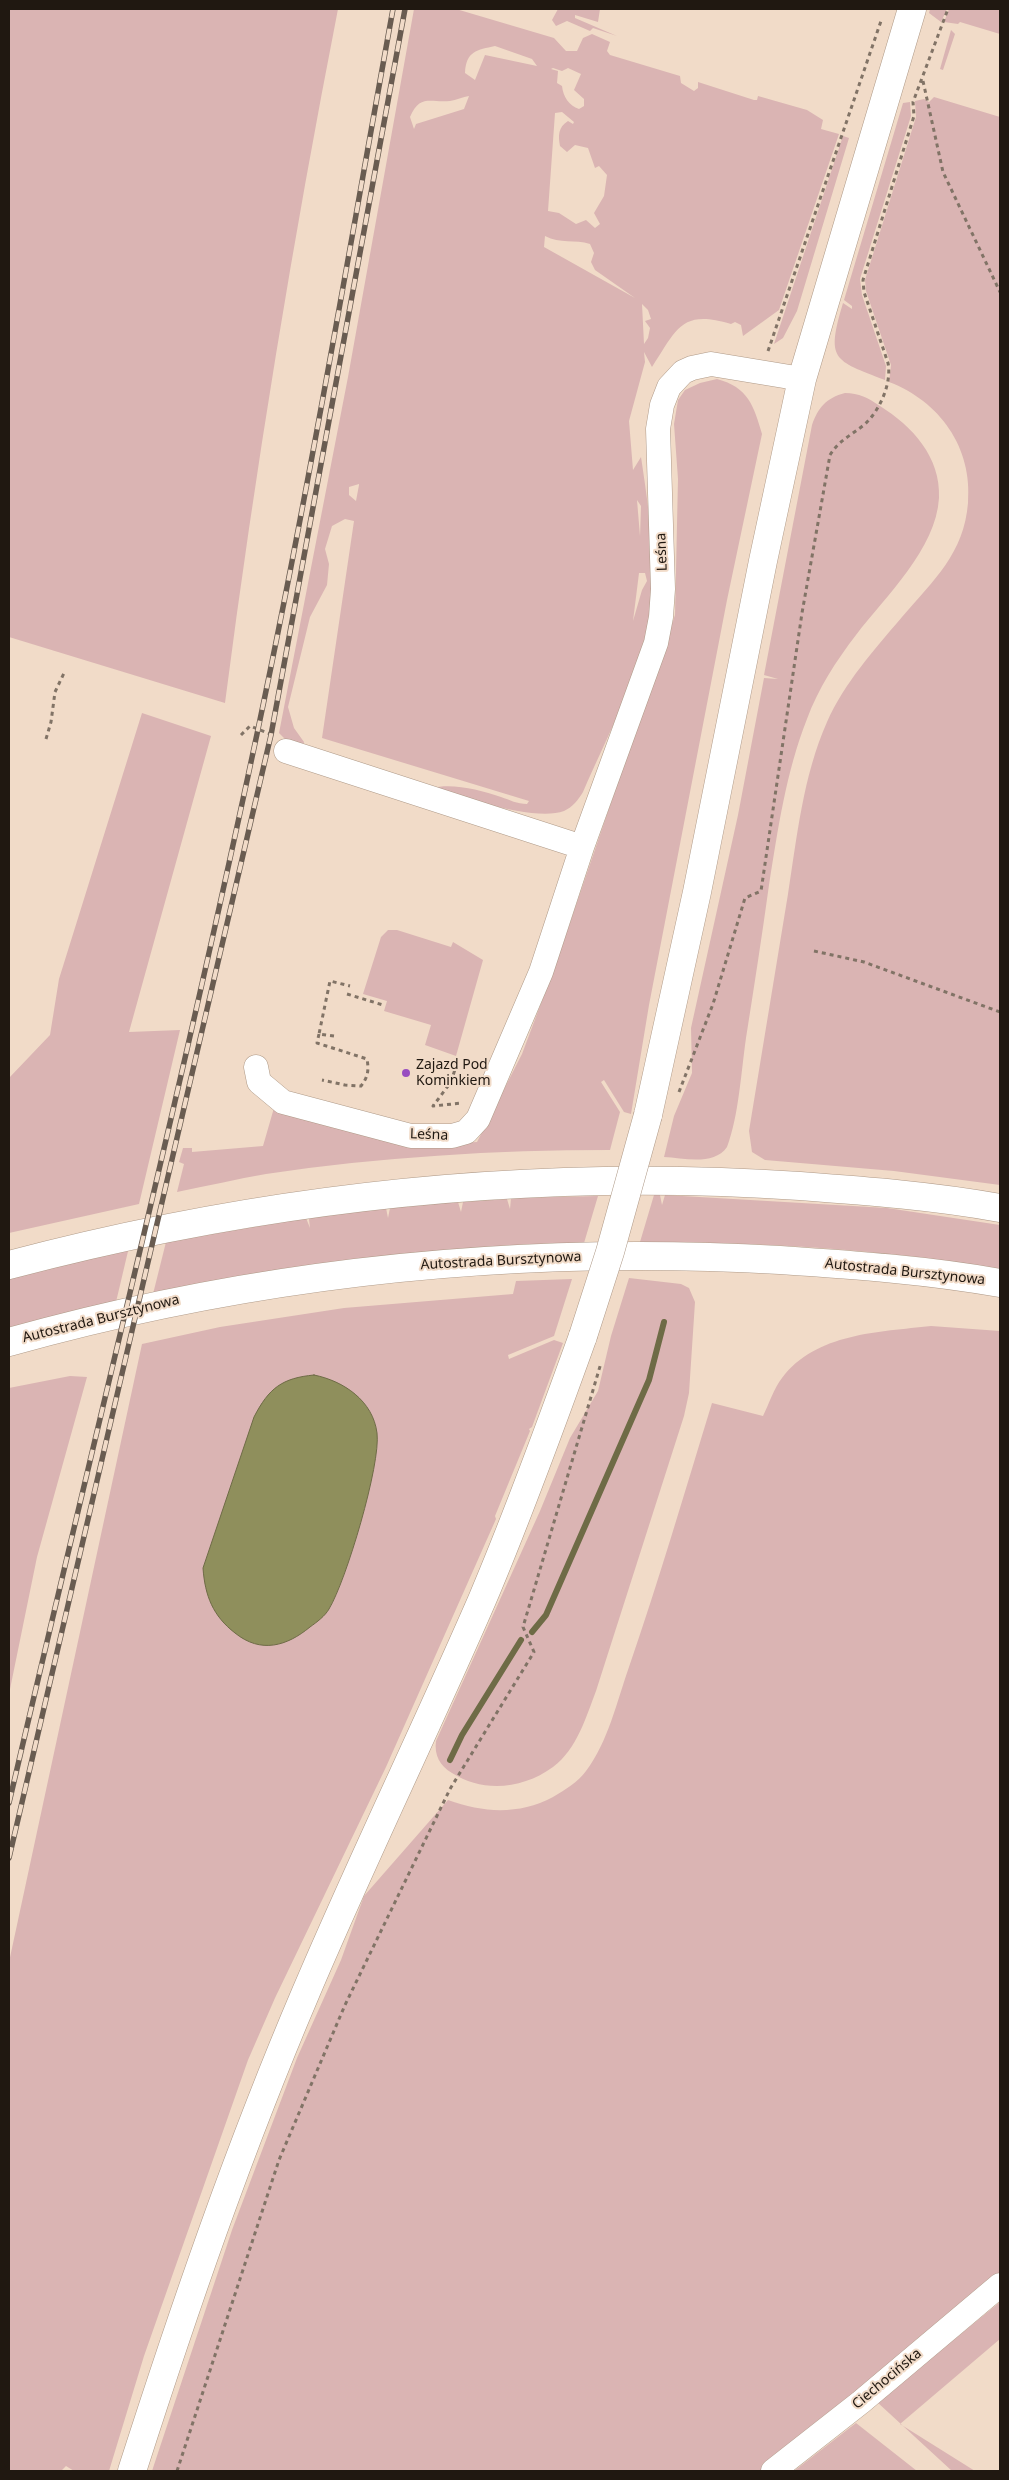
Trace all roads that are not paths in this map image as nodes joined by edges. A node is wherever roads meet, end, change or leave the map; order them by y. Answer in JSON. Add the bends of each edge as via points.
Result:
{"nodes":[{"id":1,"x":912,"y":9,"type":"edge"},
{"id":2,"x":802,"y":379,"type":"junction"},
{"id":3,"x":286,"y":751,"type":"road end"},
{"id":4,"x":582,"y":847,"type":"junction"},
{"id":5,"x":256,"y":1067,"type":"dead end"},
{"id":6,"x":1000,"y":1208,"type":"edge"},
{"id":7,"x":9,"y":1266,"type":"edge"},
{"id":8,"x":1000,"y":1283,"type":"edge"},
{"id":9,"x":9,"y":1342,"type":"edge"},
{"id":10,"x":1000,"y":2286,"type":"edge"},
{"id":11,"x":132,"y":2471,"type":"edge"},
{"id":12,"x":773,"y":2471,"type":"edge"}],
"edges":[{"from":1,"to":2,"type":"main road"},
{"from":2,"to":4,"type":"street","name":"Leśna","via":[[721,365],[701,365],[683,372],[669,387],[658,429],[663,589],[659,628],[638,697]]},
{"from":2,"to":11,"type":"main road","bridge":true,"via":[[693,911],[648,1115],[610,1252],[538,1462],[482,1598],[310,1984],[247,2135],[187,2302]]},
{"from":3,"to":4,"type":"street"},
{"from":4,"to":5,"type":"street","name":"Leśna","via":[[541,972],[484,1107],[466,1132],[436,1138],[411,1136],[282,1102],[259,1082]]},
{"from":6,"to":7,"type":"main road","via":[[877,1192],[758,1183],[591,1180],[487,1185],[380,1194],[241,1213],[101,1241]]},
{"from":8,"to":9,"type":"main road","name":"Autostrada Bursztynowa","via":[[852,1264],[710,1256],[531,1258],[404,1266],[322,1276],[177,1300]]},
{"from":10,"to":12,"type":"street","name":"Ciechocińska"}]}
